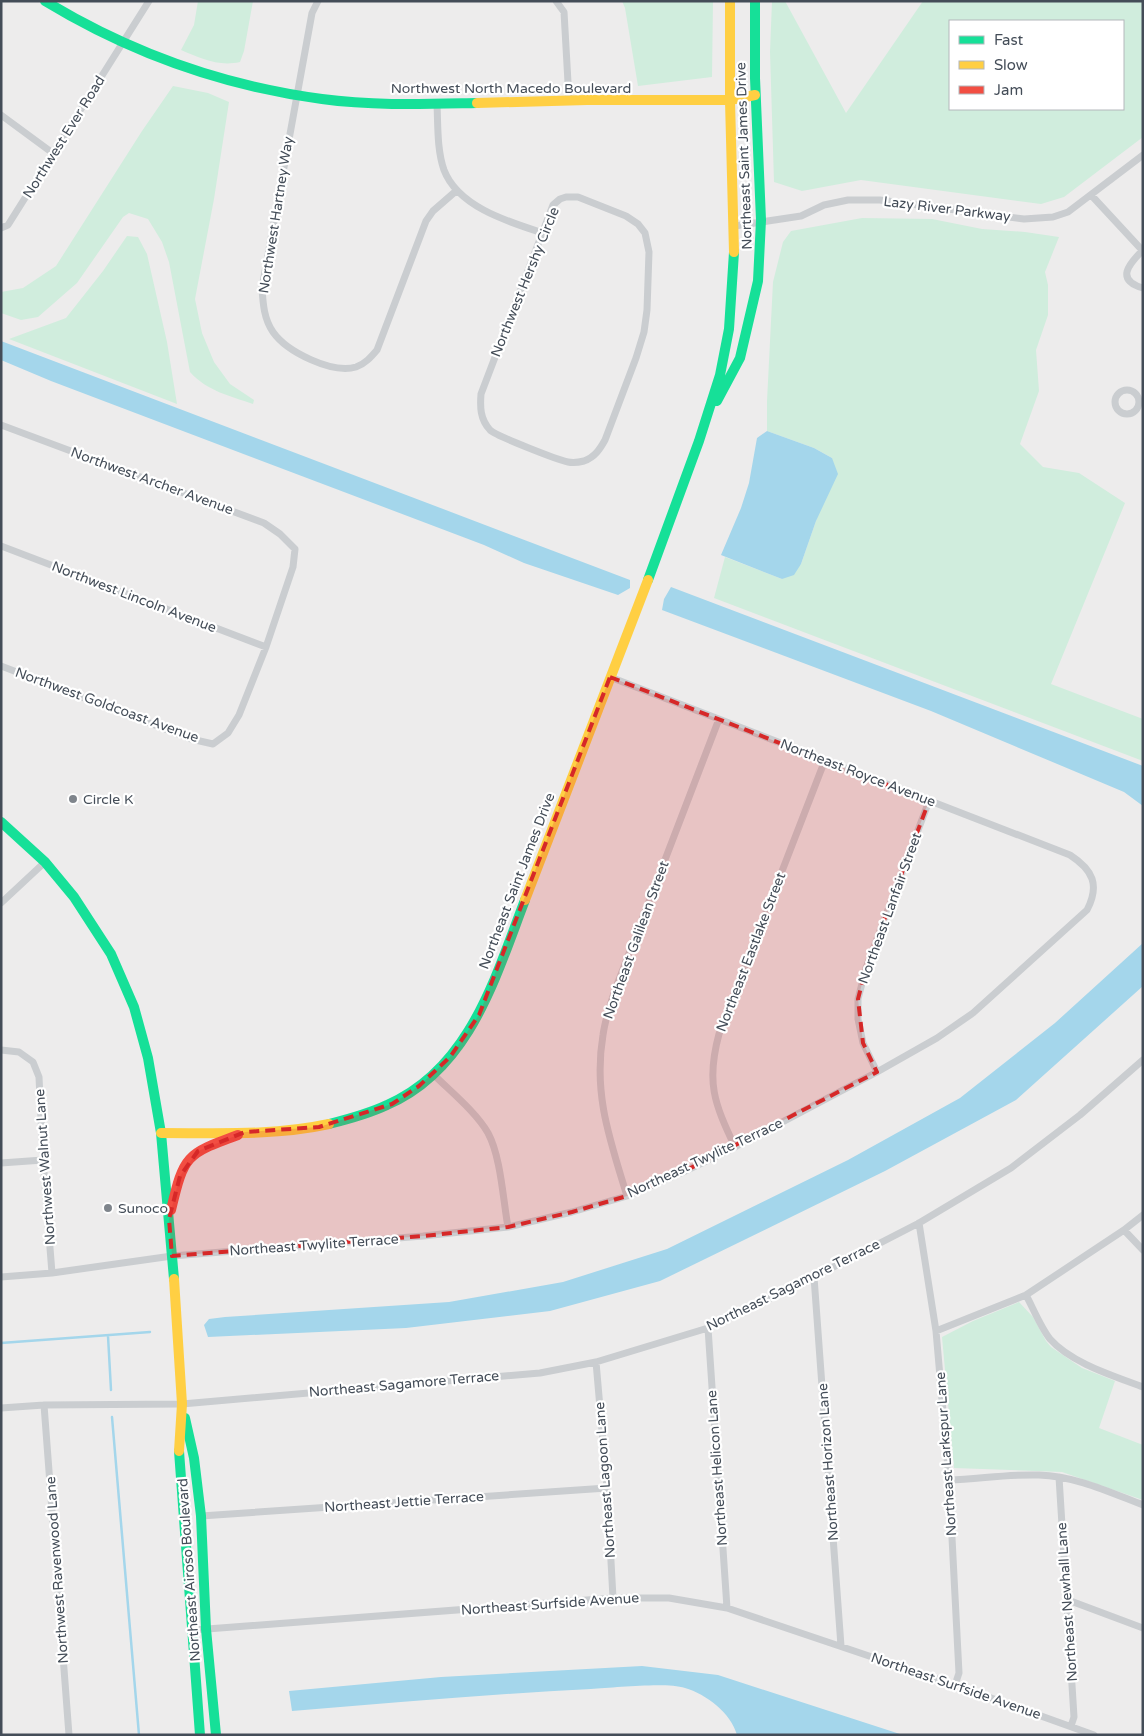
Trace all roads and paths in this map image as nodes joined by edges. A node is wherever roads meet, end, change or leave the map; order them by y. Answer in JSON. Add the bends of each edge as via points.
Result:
{"nodes":[{"id":1,"x":45,"y":1,"type":"edge"},
{"id":2,"x":149,"y":1,"type":"edge"},
{"id":3,"x":318,"y":1,"type":"edge"},
{"id":4,"x":556,"y":1,"type":"edge"},
{"id":5,"x":730,"y":1,"type":"edge"},
{"id":6,"x":755,"y":1,"type":"edge"},
{"id":7,"x":123,"y":42,"type":"junction"},
{"id":8,"x":755,"y":94,"type":"junction"},
{"id":9,"x":296,"y":95,"type":"junction"},
{"id":10,"x":568,"y":100,"type":"junction"},
{"id":11,"x":730,"y":100,"type":"junction"},
{"id":12,"x":437,"y":104,"type":"junction"},
{"id":13,"x":1,"y":115,"type":"edge"},
{"id":14,"x":54,"y":154,"type":"junction"},
{"id":15,"x":1143,"y":155,"type":"edge"},
{"id":16,"x":456,"y":191,"type":"junction"},
{"id":17,"x":1092,"y":196,"type":"junction"},
{"id":18,"x":761,"y":220,"type":"junction"},
{"id":19,"x":735,"y":226,"type":"junction"},
{"id":20,"x":1,"y":228,"type":"edge"},
{"id":21,"x":543,"y":233,"type":"junction"},
{"id":22,"x":1142,"y":251,"type":"edge"},
{"id":23,"x":1143,"y":288,"type":"edge"},
{"id":24,"x":708,"y":419,"type":"junction"},
{"id":25,"x":1,"y":425,"type":"edge"},
{"id":26,"x":1,"y":546,"type":"edge"},
{"id":27,"x":266,"y":647,"type":"junction"},
{"id":28,"x":1,"y":666,"type":"edge"},
{"id":29,"x":610,"y":677,"type":"junction"},
{"id":30,"x":719,"y":719,"type":"junction"},
{"id":31,"x":824,"y":760,"type":"junction"},
{"id":32,"x":929,"y":801,"type":"junction"},
{"id":33,"x":1,"y":822,"type":"edge"},
{"id":34,"x":45,"y":862,"type":"junction"},
{"id":35,"x":1094,"y":884,"type":"joint"},
{"id":36,"x":1,"y":903,"type":"edge"},
{"id":37,"x":1,"y":1050,"type":"edge"},
{"id":38,"x":1143,"y":1060,"type":"edge"},
{"id":39,"x":877,"y":1072,"type":"junction"},
{"id":40,"x":433,"y":1074,"type":"junction"},
{"id":41,"x":245,"y":1132,"type":"junction"},
{"id":42,"x":161,"y":1133,"type":"junction"},
{"id":43,"x":735,"y":1147,"type":"junction"},
{"id":44,"x":43,"y":1160,"type":"junction"},
{"id":45,"x":1,"y":1163,"type":"edge"},
{"id":46,"x":627,"y":1196,"type":"junction"},
{"id":47,"x":1143,"y":1215,"type":"edge"},
{"id":48,"x":169,"y":1219,"type":"junction"},
{"id":49,"x":919,"y":1223,"type":"junction"},
{"id":50,"x":508,"y":1227,"type":"junction"},
{"id":51,"x":1124,"y":1230,"type":"junction"},
{"id":52,"x":1143,"y":1250,"type":"edge"},
{"id":53,"x":172,"y":1256,"type":"junction"},
{"id":54,"x":52,"y":1272,"type":"junction"},
{"id":55,"x":1,"y":1277,"type":"edge"},
{"id":56,"x":814,"y":1277,"type":"junction"},
{"id":57,"x":1026,"y":1295,"type":"junction"},
{"id":58,"x":708,"y":1328,"type":"junction"},
{"id":59,"x":936,"y":1331,"type":"junction"},
{"id":60,"x":596,"y":1362,"type":"junction"},
{"id":61,"x":1143,"y":1387,"type":"edge"},
{"id":62,"x":182,"y":1404,"type":"junction"},
{"id":63,"x":44,"y":1405,"type":"junction"},
{"id":64,"x":1,"y":1408,"type":"edge"},
{"id":65,"x":1058,"y":1477,"type":"junction"},
{"id":66,"x":949,"y":1480,"type":"junction"},
{"id":67,"x":607,"y":1488,"type":"junction"},
{"id":68,"x":1143,"y":1505,"type":"edge"},
{"id":69,"x":201,"y":1516,"type":"junction"},
{"id":70,"x":613,"y":1598,"type":"junction"},
{"id":71,"x":1068,"y":1600,"type":"junction"},
{"id":72,"x":727,"y":1608,"type":"junction"},
{"id":73,"x":1143,"y":1628,"type":"edge"},
{"id":74,"x":206,"y":1629,"type":"junction"},
{"id":75,"x":194,"y":1630,"type":"junction"},
{"id":76,"x":841,"y":1646,"type":"junction"},
{"id":77,"x":955,"y":1685,"type":"junction"},
{"id":78,"x":1071,"y":1726,"type":"junction"},
{"id":79,"x":69,"y":1735,"type":"edge"},
{"id":80,"x":200,"y":1735,"type":"edge"},
{"id":81,"x":216,"y":1735,"type":"edge"},
{"id":82,"x":1094,"y":1735,"type":"edge"}],
"edges":[{"from":1,"to":7,"type":"main road","name":"Northwest North Macedo Boulevard","via":[[68,16]]},
{"from":2,"to":7,"type":"street","name":"Northwest Ever Road"},
{"from":3,"to":9,"type":"street","name":"Northwest Hartney Way","via":[[312,12]]},
{"from":4,"to":10,"type":"street","via":[[564,12]]},
{"from":5,"to":11,"type":"main road","name":"Northeast Saint James Drive"},
{"from":6,"to":8,"type":"main road","name":"Northeast Saint James Drive"},
{"from":7,"to":9,"type":"main road","name":"Northwest North Macedo Boulevard","via":[[194,70]]},
{"from":7,"to":14,"type":"street","name":"Northwest Ever Road"},
{"from":8,"to":11,"type":"main road","name":"Northwest North Macedo Boulevard"},
{"from":8,"to":18,"type":"main road","name":"Northeast Saint James Drive"},
{"from":9,"to":12,"type":"main road","name":"Northwest North Macedo Boulevard","via":[[328,100]]},
{"from":9,"to":16,"type":"street","name":"Northwest Hartney Way","via":[[262,288],[266,320],[284,345],[334,368],[357,367],[369,360],[376,350],[426,221]]},
{"from":10,"to":11,"type":"main road","name":"Northwest North Macedo Boulevard"},
{"from":10,"to":12,"type":"main road","name":"Northwest North Macedo Boulevard"},
{"from":11,"to":19,"type":"main road","name":"Northeast Saint James Drive"},
{"from":12,"to":16,"type":"street","via":[[440,156],[444,172]]},
{"from":13,"to":14,"type":"street"},
{"from":14,"to":20,"type":"street","name":"Northwest Ever Road","via":[[8,225]]},
{"from":15,"to":17,"type":"street","name":"Lazy River Parkway"},
{"from":16,"to":21,"type":"street","via":[[477,206]]},
{"from":17,"to":18,"type":"street","name":"Lazy River Parkway","via":[[1068,212],[1052,217],[1024,219],[880,200],[848,200],[824,205],[801,216]]},
{"from":17,"to":22,"type":"street"},
{"from":18,"to":19,"type":"street","name":"Lazy River Parkway"},
{"from":18,"to":24,"type":"main road","name":"Northeast Saint James Drive","via":[[758,281],[740,358]]},
{"from":19,"to":24,"type":"main road","name":"Northeast Saint James Drive","via":[[729,329]]},
{"from":21,"to":21,"type":"street","name":"Northwest Hershy Circle","via":[[553,206],[566,196],[578,197],[638,224],[649,252],[647,310],[636,358],[605,440],[592,458],[582,461],[568,462],[501,437],[490,430],[480,409],[481,394]]},
{"from":22,"to":23,"type":"street","via":[[1128,265],[1127,272],[1129,279]]},
{"from":24,"to":29,"type":"main road","name":"Northeast Saint James Drive"},
{"from":25,"to":27,"type":"street","name":"Northwest Archer Avenue","via":[[264,523],[280,534],[295,549],[293,567]]},
{"from":26,"to":27,"type":"street","name":"Northwest Lincoln Avenue"},
{"from":27,"to":28,"type":"street","name":"Northwest Goldcoast Avenue","via":[[239,715],[228,733],[214,744],[191,739]]},
{"from":29,"to":30,"type":"street","name":"Northeast Royce Avenue"},
{"from":29,"to":40,"type":"main road","name":"Northeast Saint James Drive","via":[[479,1015],[465,1038]]},
{"from":30,"to":31,"type":"street","name":"Northeast Royce Avenue"},
{"from":30,"to":46,"type":"street","name":"Northeast Galilean Street","via":[[615,990],[603,1034],[599,1073],[601,1098],[606,1127]]},
{"from":31,"to":32,"type":"street","name":"Northeast Royce Avenue"},
{"from":31,"to":43,"type":"street","name":"Northeast Eastlake Street","via":[[715,1051],[713,1090],[719,1115]]},
{"from":32,"to":35,"type":"street","name":"Northeast Royce Avenue","via":[[1070,855],[1083,863]]},
{"from":32,"to":39,"type":"street","name":"Northeast Lanfair Street","via":[[866,968],[858,998],[863,1043]]},
{"from":33,"to":34,"type":"main road","name":"Northeast Airoso Boulevard"},
{"from":34,"to":36,"type":"street"},
{"from":34,"to":42,"type":"main road","name":"Northeast Airoso Boulevard","via":[[74,897],[111,954],[134,1007],[148,1058]]},
{"from":35,"to":39,"type":"street","name":"Northeast Twylite Terrace","via":[[1087,910],[973,1013]]},
{"from":37,"to":44,"type":"street","name":"Northwest Walnut Lane","via":[[19,1052],[33,1062],[39,1077]]},
{"from":38,"to":49,"type":"street","name":"Northeast Sagamore Terrace","via":[[1080,1115],[1011,1168]]},
{"from":39,"to":43,"type":"street","name":"Northeast Twylite Terrace"},
{"from":40,"to":41,"type":"main road","name":"Northeast Saint James Drive","via":[[392,1104],[350,1120],[319,1127]]},
{"from":40,"to":50,"type":"street","via":[[487,1131],[492,1142]]},
{"from":41,"to":42,"type":"main road","name":"Northeast Saint James Drive"},
{"from":41,"to":48,"type":"main road","via":[[198,1151],[187,1162]]},
{"from":42,"to":48,"type":"main road","name":"Northeast Airoso Boulevard"},
{"from":43,"to":46,"type":"street","name":"Northeast Twylite Terrace"},
{"from":44,"to":45,"type":"street"},
{"from":44,"to":54,"type":"street","name":"Northwest Walnut Lane"},
{"from":46,"to":50,"type":"street","name":"Northeast Twylite Terrace"},
{"from":47,"to":51,"type":"street"},
{"from":48,"to":53,"type":"main road","name":"Northeast Airoso Boulevard"},
{"from":49,"to":56,"type":"street","name":"Northeast Sagamore Terrace"},
{"from":49,"to":59,"type":"street","name":"Northeast Larkspur Lane"},
{"from":50,"to":53,"type":"street","name":"Northeast Twylite Terrace"},
{"from":51,"to":52,"type":"street"},
{"from":51,"to":57,"type":"street"},
{"from":53,"to":54,"type":"street","name":"Northeast Twylite Terrace"},
{"from":53,"to":62,"type":"main road","name":"Northeast Airoso Boulevard"},
{"from":54,"to":55,"type":"street","name":"Northeast Twylite Terrace"},
{"from":56,"to":58,"type":"street","name":"Northeast Sagamore Terrace"},
{"from":56,"to":76,"type":"street","name":"Northeast Horizon Lane"},
{"from":57,"to":59,"type":"street"},
{"from":57,"to":61,"type":"street","via":[[1050,1339],[1063,1351],[1095,1369]]},
{"from":58,"to":60,"type":"street","name":"Northeast Sagamore Terrace"},
{"from":58,"to":72,"type":"street","name":"Northeast Helicon Lane"},
{"from":59,"to":66,"type":"street","name":"Northeast Larkspur Lane"},
{"from":60,"to":62,"type":"street","name":"Northeast Sagamore Terrace","via":[[540,1373]]},
{"from":60,"to":67,"type":"street","name":"Northeast Lagoon Lane"},
{"from":62,"to":63,"type":"street","name":"Northeast Sagamore Terrace"},
{"from":62,"to":69,"type":"main road","name":"Northeast Airoso Boulevard","via":[[194,1458]]},
{"from":62,"to":75,"type":"main road","name":"Northeast Airoso Boulevard","via":[[179,1458]]},
{"from":63,"to":64,"type":"street","name":"Northeast Sagamore Terrace"},
{"from":63,"to":79,"type":"street","name":"Northwest Ravenwood Lane"},
{"from":65,"to":66,"type":"street","via":[[1039,1475]]},
{"from":65,"to":68,"type":"street","via":[[1076,1480]]},
{"from":65,"to":71,"type":"street","name":"Northeast Newhall Lane"},
{"from":66,"to":77,"type":"street","name":"Northeast Larkspur Lane","via":[[959,1673]]},
{"from":67,"to":69,"type":"street","name":"Northeast Jettie Terrace"},
{"from":67,"to":70,"type":"street","name":"Northeast Lagoon Lane"},
{"from":69,"to":74,"type":"main road","name":"Northeast Airoso Boulevard"},
{"from":70,"to":72,"type":"street","name":"Northeast Surfside Avenue","via":[[669,1598]]},
{"from":70,"to":74,"type":"street","name":"Northeast Surfside Avenue"},
{"from":71,"to":73,"type":"street"},
{"from":71,"to":78,"type":"street","name":"Northeast Newhall Lane","via":[[1074,1716]]},
{"from":72,"to":76,"type":"street","name":"Northeast Surfside Avenue"},
{"from":74,"to":75,"type":"street","name":"Northeast Surfside Avenue"},
{"from":74,"to":81,"type":"main road","name":"Northeast Airoso Boulevard"},
{"from":75,"to":80,"type":"main road","name":"Northeast Airoso Boulevard"},
{"from":76,"to":77,"type":"street","name":"Northeast Surfside Avenue"},
{"from":77,"to":78,"type":"street","name":"Northeast Surfside Avenue"},
{"from":78,"to":82,"type":"street","name":"Northeast Surfside Avenue"}]}
